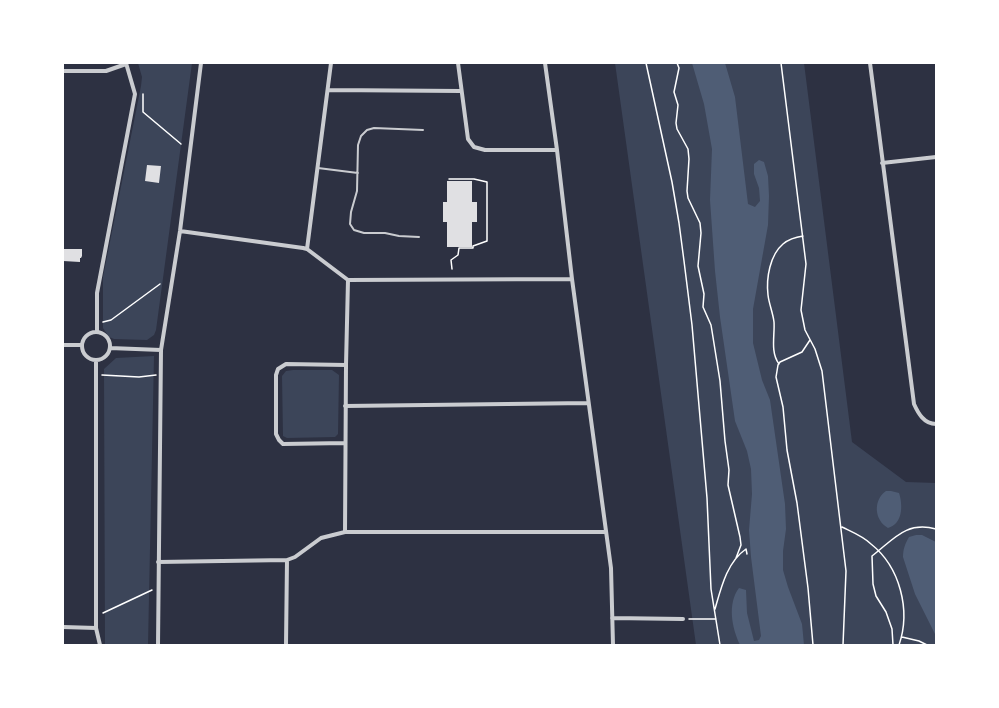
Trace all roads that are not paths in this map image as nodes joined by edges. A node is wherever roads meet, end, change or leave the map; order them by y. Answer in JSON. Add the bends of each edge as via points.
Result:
{"nodes":[{"id":1,"x":126,"y":63,"type":"edge"},
{"id":2,"x":201,"y":63,"type":"edge"},
{"id":3,"x":331,"y":63,"type":"edge"},
{"id":4,"x":458,"y":63,"type":"edge"},
{"id":5,"x":545,"y":63,"type":"edge"},
{"id":6,"x":870,"y":63,"type":"edge"},
{"id":7,"x":63,"y":71,"type":"edge"},
{"id":8,"x":328,"y":90,"type":"junction"},
{"id":9,"x":462,"y":91,"type":"junction"},
{"id":10,"x":424,"y":130,"type":"dead end"},
{"id":11,"x":557,"y":150,"type":"junction"},
{"id":12,"x":936,"y":157,"type":"edge"},
{"id":13,"x":882,"y":163,"type":"junction"},
{"id":14,"x":318,"y":168,"type":"junction"},
{"id":15,"x":358,"y":173,"type":"junction"},
{"id":16,"x":180,"y":231,"type":"junction"},
{"id":17,"x":419,"y":237,"type":"dead end"},
{"id":18,"x":307,"y":249,"type":"junction"},
{"id":19,"x":572,"y":279,"type":"junction"},
{"id":20,"x":348,"y":280,"type":"junction"},
{"id":21,"x":97,"y":332,"type":"junction"},
{"id":22,"x":63,"y":345,"type":"edge"},
{"id":23,"x":82,"y":345,"type":"junction"},
{"id":24,"x":110,"y":348,"type":"junction"},
{"id":25,"x":161,"y":350,"type":"junction"},
{"id":26,"x":96,"y":361,"type":"junction"},
{"id":27,"x":346,"y":365,"type":"junction"},
{"id":28,"x":588,"y":403,"type":"junction"},
{"id":29,"x":345,"y":406,"type":"junction"},
{"id":30,"x":936,"y":424,"type":"edge"},
{"id":31,"x":345,"y":443,"type":"junction"},
{"id":32,"x":345,"y":532,"type":"junction"},
{"id":33,"x":606,"y":532,"type":"junction"},
{"id":34,"x":287,"y":560,"type":"junction"},
{"id":35,"x":158,"y":562,"type":"junction"},
{"id":36,"x":612,"y":618,"type":"junction"},
{"id":37,"x":683,"y":618,"type":"road end"},
{"id":38,"x":63,"y":627,"type":"edge"},
{"id":39,"x":96,"y":628,"type":"junction"},
{"id":40,"x":100,"y":645,"type":"edge"},
{"id":41,"x":158,"y":645,"type":"edge"},
{"id":42,"x":286,"y":645,"type":"edge"},
{"id":43,"x":613,"y":645,"type":"edge"}],
"edges":[{"from":1,"to":7,"type":"street","via":[[106,71]]},
{"from":1,"to":21,"type":"street","via":[[135,94],[97,293]]},
{"from":2,"to":16,"type":"street"},
{"from":3,"to":8,"type":"street"},
{"from":4,"to":9,"type":"street"},
{"from":5,"to":11,"type":"street"},
{"from":6,"to":13,"type":"street"},
{"from":8,"to":9,"type":"street"},
{"from":8,"to":14,"type":"street"},
{"from":9,"to":11,"type":"street","via":[[468,139],[474,147],[485,150]]},
{"from":10,"to":15,"type":"lane","via":[[367,130],[361,136],[358,145]]},
{"from":11,"to":19,"type":"street"},
{"from":12,"to":13,"type":"street"},
{"from":13,"to":30,"type":"street","via":[[914,404],[920,416]]},
{"from":14,"to":15,"type":"lane"},
{"from":14,"to":18,"type":"street"},
{"from":15,"to":17,"type":"lane","via":[[357,191],[350,212],[350,224],[354,230]]},
{"from":16,"to":18,"type":"street"},
{"from":16,"to":25,"type":"street"},
{"from":18,"to":20,"type":"street"},
{"from":19,"to":20,"type":"street"},
{"from":19,"to":28,"type":"street"},
{"from":20,"to":27,"type":"street"},
{"from":21,"to":23,"type":"street","via":[[88,335]]},
{"from":21,"to":24,"type":"street","via":[[107,337]]},
{"from":22,"to":23,"type":"street"},
{"from":23,"to":26,"type":"street","via":[[86,356]]},
{"from":24,"to":25,"type":"street"},
{"from":24,"to":26,"type":"street","via":[[106,357]]},
{"from":25,"to":35,"type":"street"},
{"from":26,"to":39,"type":"street"},
{"from":27,"to":29,"type":"street"},
{"from":27,"to":31,"type":"street","via":[[286,364],[278,369],[276,375],[276,434],[280,442]]},
{"from":28,"to":29,"type":"street"},
{"from":28,"to":33,"type":"street"},
{"from":29,"to":31,"type":"street"},
{"from":31,"to":32,"type":"street"},
{"from":32,"to":33,"type":"street"},
{"from":32,"to":34,"type":"street","via":[[321,538]]},
{"from":33,"to":36,"type":"street","via":[[611,568]]},
{"from":34,"to":35,"type":"street"},
{"from":34,"to":42,"type":"street"},
{"from":35,"to":41,"type":"street"},
{"from":36,"to":37,"type":"street"},
{"from":36,"to":43,"type":"street"},
{"from":38,"to":39,"type":"street"},
{"from":39,"to":40,"type":"street"}]}
